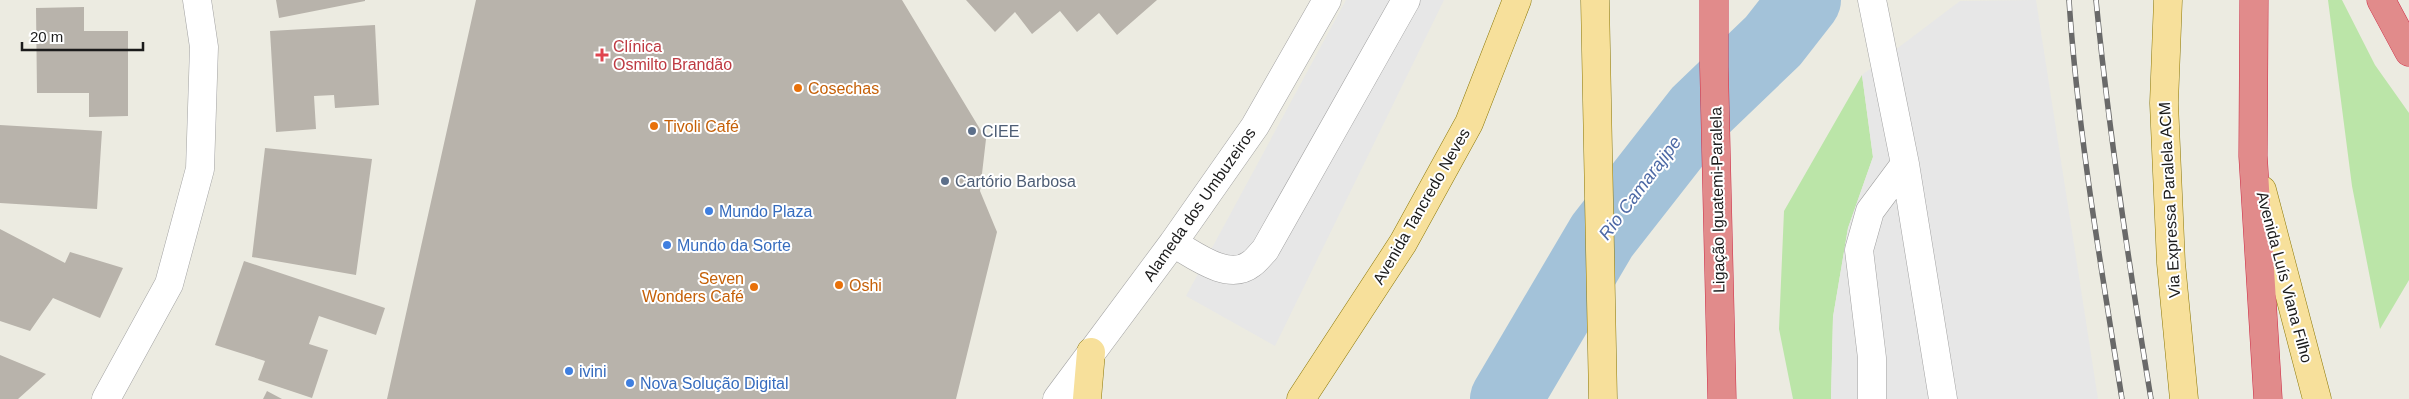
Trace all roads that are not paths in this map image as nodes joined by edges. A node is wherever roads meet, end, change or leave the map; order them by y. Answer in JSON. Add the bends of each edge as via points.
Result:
{"nodes":[{"id":1,"x":197,"y":0,"type":"edge"},
{"id":2,"x":1327,"y":0,"type":"edge"},
{"id":3,"x":1406,"y":0,"type":"edge"},
{"id":4,"x":1517,"y":0,"type":"edge"},
{"id":5,"x":1595,"y":0,"type":"edge"},
{"id":6,"x":1714,"y":0,"type":"edge"},
{"id":7,"x":1872,"y":0,"type":"edge"},
{"id":8,"x":2168,"y":0,"type":"edge"},
{"id":9,"x":2254,"y":0,"type":"edge"},
{"id":10,"x":2381,"y":0,"type":"edge"},
{"id":11,"x":2409,"y":52,"type":"edge"},
{"id":12,"x":2253,"y":156,"type":"junction"},
{"id":13,"x":1905,"y":164,"type":"junction"},
{"id":14,"x":1173,"y":243,"type":"junction"},
{"id":15,"x":1091,"y":352,"type":"junction"},
{"id":16,"x":1302,"y":397,"type":"edge"},
{"id":17,"x":1603,"y":398,"type":"edge"},
{"id":18,"x":106,"y":399,"type":"edge"},
{"id":19,"x":1057,"y":399,"type":"edge"},
{"id":20,"x":1087,"y":399,"type":"edge"},
{"id":21,"x":1722,"y":399,"type":"edge"},
{"id":22,"x":1872,"y":399,"type":"edge"},
{"id":23,"x":1942,"y":399,"type":"edge"},
{"id":24,"x":2184,"y":399,"type":"edge"},
{"id":25,"x":2268,"y":399,"type":"edge"},
{"id":26,"x":2317,"y":399,"type":"edge"}],
"edges":[{"from":1,"to":18,"type":"street","via":[[204,47],[200,169],[169,284]]},
{"from":2,"to":14,"type":"street","name":"Alameda dos Umbuzeiros","via":[[1255,126]]},
{"from":3,"to":14,"type":"street","via":[[1265,250],[1251,265],[1235,270],[1216,266]]},
{"from":4,"to":16,"type":"main road","name":"Avenida Tancredo Neves","via":[[1468,123],[1403,243]]},
{"from":5,"to":17,"type":"main road"},
{"from":6,"to":21,"type":"highway","name":"Ligação Iguatemi-Paralela"},
{"from":7,"to":13,"type":"street"},
{"from":8,"to":24,"type":"main road","name":"Via Expressa Paralela ACM","via":[[2164,103],[2171,263]]},
{"from":9,"to":12,"type":"highway"},
{"from":10,"to":11,"type":"highway"},
{"from":12,"to":25,"type":"highway"},
{"from":12,"to":26,"type":"main road","name":"Avenida Luís Viana Filho"},
{"from":13,"to":22,"type":"street","via":[[1870,211],[1859,250],[1872,358]]},
{"from":13,"to":23,"type":"street"},
{"from":14,"to":15,"type":"street","name":"Alameda dos Umbuzeiros"},
{"from":15,"to":19,"type":"street","name":"Alameda dos Umbuzeiros"},
{"from":15,"to":20,"type":"main road"}]}
